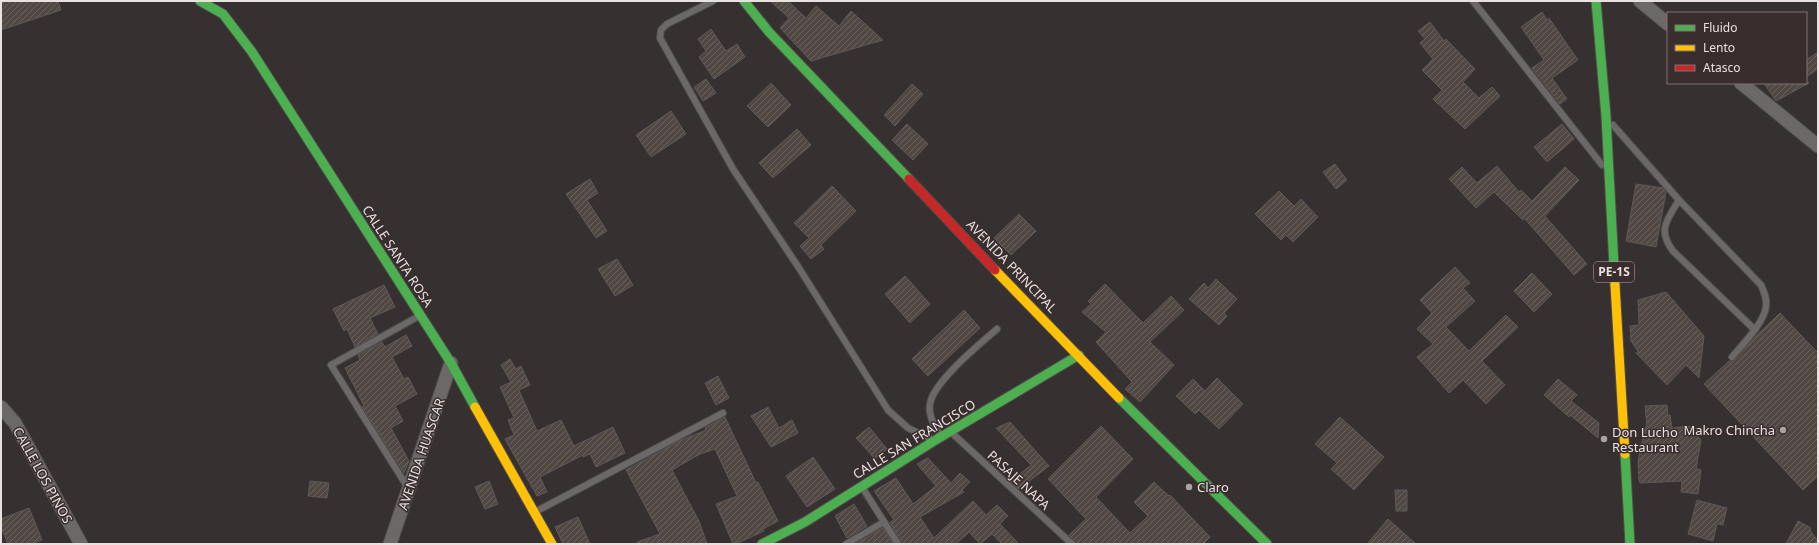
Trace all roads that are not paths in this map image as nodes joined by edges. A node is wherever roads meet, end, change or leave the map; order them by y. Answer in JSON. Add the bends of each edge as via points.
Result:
{"nodes":[{"id":1,"x":200,"y":1,"type":"edge"},
{"id":2,"x":712,"y":1,"type":"edge"},
{"id":3,"x":744,"y":1,"type":"edge"},
{"id":4,"x":1473,"y":1,"type":"edge"},
{"id":5,"x":1596,"y":1,"type":"edge"},
{"id":6,"x":1640,"y":1,"type":"edge"},
{"id":7,"x":1667,"y":23,"type":"edge"},
{"id":8,"x":1742,"y":84,"type":"edge"},
{"id":9,"x":1606,"y":116,"type":"junction"},
{"id":10,"x":1818,"y":146,"type":"edge"},
{"id":11,"x":1608,"y":173,"type":"junction"},
{"id":12,"x":1679,"y":200,"type":"junction"},
{"id":13,"x":421,"y":315,"type":"junction"},
{"id":14,"x":997,"y":328,"type":"dead end"},
{"id":15,"x":1755,"y":330,"type":"junction"},
{"id":16,"x":1079,"y":355,"type":"junction"},
{"id":17,"x":1732,"y":357,"type":"dead end"},
{"id":18,"x":451,"y":363,"type":"junction"},
{"id":19,"x":1,"y":407,"type":"edge"},
{"id":20,"x":723,"y":412,"type":"dead end"},
{"id":21,"x":950,"y":432,"type":"junction"},
{"id":22,"x":938,"y":439,"type":"junction"},
{"id":23,"x":862,"y":486,"type":"junction"},
{"id":24,"x":408,"y":488,"type":"junction"},
{"id":25,"x":534,"y":512,"type":"junction"},
{"id":26,"x":884,"y":522,"type":"junction"},
{"id":27,"x":81,"y":544,"type":"edge"},
{"id":28,"x":390,"y":544,"type":"edge"},
{"id":29,"x":552,"y":544,"type":"edge"},
{"id":30,"x":762,"y":544,"type":"edge"},
{"id":31,"x":846,"y":544,"type":"edge"},
{"id":32,"x":898,"y":544,"type":"edge"},
{"id":33,"x":1072,"y":544,"type":"edge"},
{"id":34,"x":1267,"y":544,"type":"edge"},
{"id":35,"x":1630,"y":544,"type":"edge"}],
"edges":[{"from":1,"to":13,"type":"main road","name":"CALLE SANTA ROSA","via":[[223,14],[252,52]]},
{"from":2,"to":22,"type":"lane","via":[[668,24],[661,30],[660,38],[733,169],[888,410],[908,428]]},
{"from":3,"to":16,"type":"main road","name":"AVENIDA PRINCIPAL","via":[[769,32]]},
{"from":4,"to":11,"type":"lane"},
{"from":5,"to":9,"type":"main road","number":"PE-1S"},
{"from":6,"to":7,"type":"street"},
{"from":8,"to":10,"type":"street"},
{"from":9,"to":11,"type":"main road","number":"PE-1S"},
{"from":9,"to":12,"type":"lane"},
{"from":11,"to":35,"type":"main road","number":"PE-1S"},
{"from":12,"to":15,"type":"lane","via":[[1761,285],[1766,295],[1766,307]]},
{"from":12,"to":15,"type":"lane","via":[[1666,223],[1666,242]]},
{"from":13,"to":18,"type":"main road","name":"CALLE SANTA ROSA"},
{"from":13,"to":24,"type":"lane","via":[[331,365]]},
{"from":14,"to":22,"type":"lane","via":[[940,383],[932,394],[931,416]]},
{"from":15,"to":17,"type":"lane"},
{"from":16,"to":21,"type":"main road","name":"CALLE SAN FRANCISCO"},
{"from":16,"to":34,"type":"main road","name":"AVENIDA PRINCIPAL","via":[[1197,477]]},
{"from":18,"to":24,"type":"street","name":"AVENIDA HUASCAR"},
{"from":18,"to":25,"type":"main road","name":"CALLE SANTA ROSA"},
{"from":19,"to":27,"type":"street","name":"CALLE LOS PINOS","via":[[15,423]]},
{"from":20,"to":25,"type":"lane"},
{"from":21,"to":22,"type":"main road","name":"CALLE SAN FRANCISCO"},
{"from":21,"to":33,"type":"lane","name":"PASAJE NAPA"},
{"from":22,"to":23,"type":"main road","name":"CALLE SAN FRANCISCO"},
{"from":23,"to":26,"type":"lane"},
{"from":23,"to":30,"type":"main road","name":"CALLE SAN FRANCISCO","via":[[805,522]]},
{"from":24,"to":28,"type":"street","name":"AVENIDA HUASCAR"},
{"from":25,"to":29,"type":"main road","name":"CALLE SANTA ROSA"},
{"from":26,"to":31,"type":"lane"},
{"from":26,"to":32,"type":"lane"}]}
